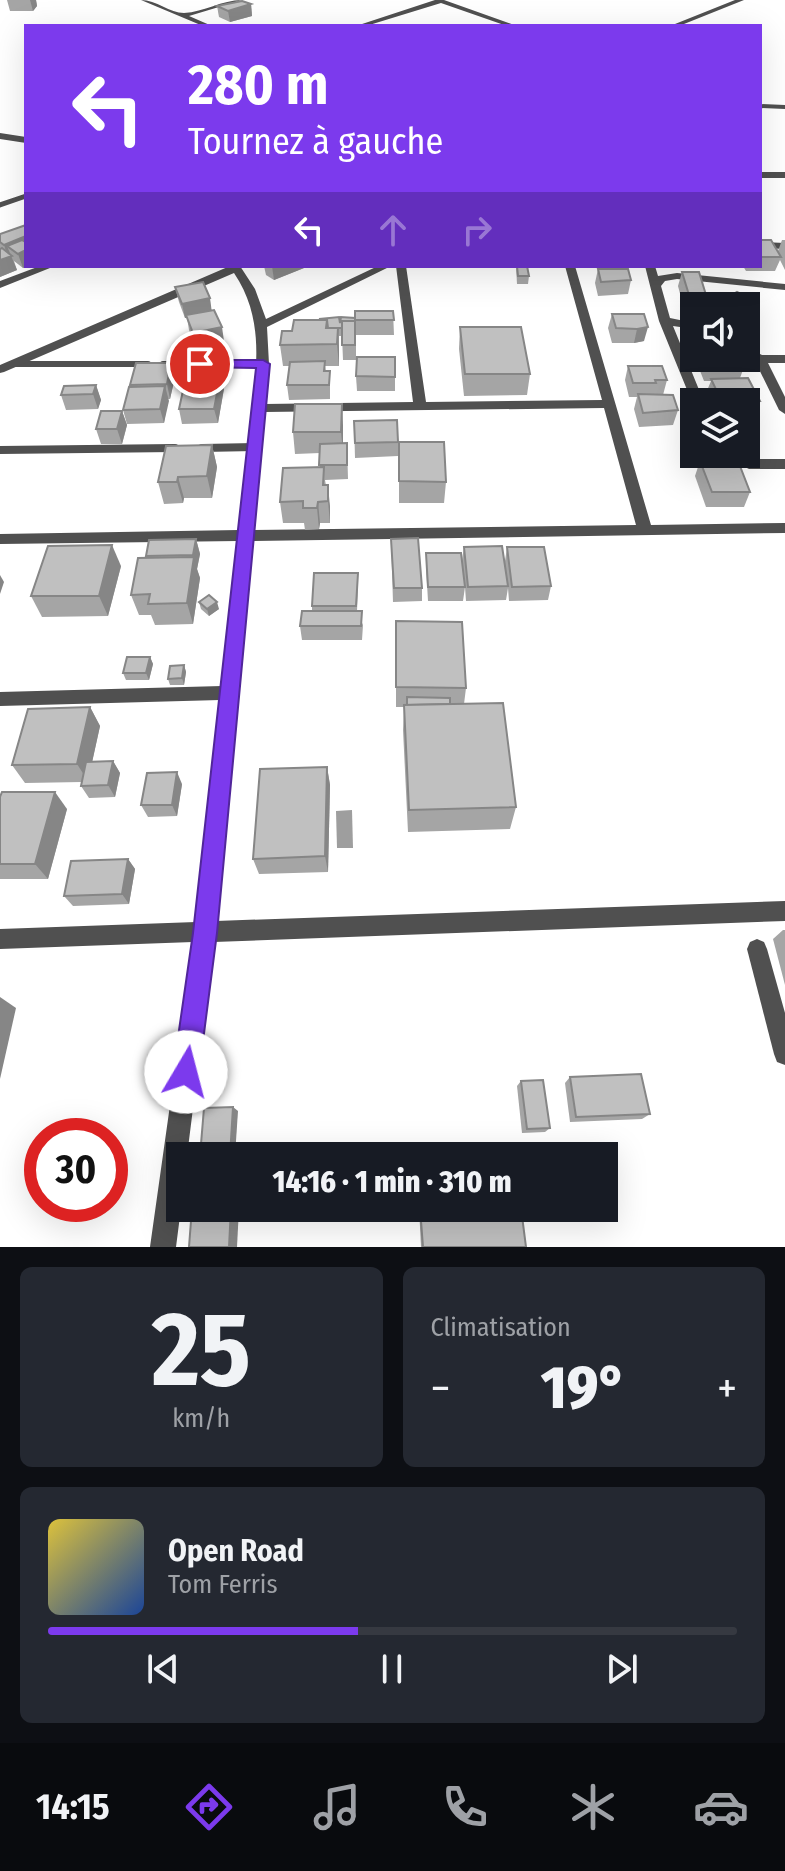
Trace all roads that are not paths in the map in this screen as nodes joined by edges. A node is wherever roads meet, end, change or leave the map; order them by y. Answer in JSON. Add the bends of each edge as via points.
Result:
{"nodes":[{"id":1,"x":144,"y":0,"type":"edge"},
{"id":2,"x":239,"y":0,"type":"edge"},
{"id":3,"x":440,"y":0,"type":"edge"},
{"id":4,"x":741,"y":0,"type":"edge"},
{"id":5,"x":184,"y":15,"type":"junction"},
{"id":6,"x":204,"y":24,"type":"edge"},
{"id":7,"x":365,"y":24,"type":"edge"},
{"id":8,"x":508,"y":24,"type":"edge"},
{"id":9,"x":678,"y":24,"type":"edge"},
{"id":10,"x":762,"y":106,"type":"edge"},
{"id":11,"x":785,"y":107,"type":"edge"},
{"id":12,"x":0,"y":136,"type":"edge"},
{"id":13,"x":24,"y":140,"type":"edge"},
{"id":14,"x":24,"y":140,"type":"edge"},
{"id":15,"x":0,"y":148,"type":"edge"},
{"id":16,"x":762,"y":175,"type":"edge"},
{"id":17,"x":785,"y":175,"type":"edge"},
{"id":18,"x":24,"y":197,"type":"edge"},
{"id":19,"x":0,"y":205,"type":"edge"},
{"id":20,"x":762,"y":245,"type":"edge"},
{"id":21,"x":785,"y":246,"type":"edge"},
{"id":22,"x":45,"y":268,"type":"edge"},
{"id":23,"x":233,"y":268,"type":"edge"},
{"id":24,"x":236,"y":268,"type":"edge"},
{"id":25,"x":382,"y":268,"type":"edge"},
{"id":26,"x":401,"y":268,"type":"edge"},
{"id":27,"x":571,"y":268,"type":"edge"},
{"id":28,"x":651,"y":268,"type":"edge"},
{"id":29,"x":657,"y":284,"type":"junction"},
{"id":30,"x":0,"y":285,"type":"edge"},
{"id":31,"x":785,"y":287,"type":"edge"},
{"id":32,"x":665,"y":321,"type":"junction"},
{"id":33,"x":680,"y":324,"type":"edge"},
{"id":34,"x":262,"y":325,"type":"junction"},
{"id":35,"x":760,"y":359,"type":"joint"},
{"id":36,"x":785,"y":359,"type":"edge"},
{"id":37,"x":263,"y":364,"type":"junction"},
{"id":38,"x":6,"y":367,"type":"edge"},
{"id":39,"x":692,"y":388,"type":"edge"},
{"id":40,"x":611,"y":404,"type":"junction"},
{"id":41,"x":420,"y":406,"type":"junction"},
{"id":42,"x":259,"y":408,"type":"junction"},
{"id":43,"x":785,"y":410,"type":"edge"},
{"id":44,"x":255,"y":447,"type":"junction"},
{"id":45,"x":0,"y":450,"type":"edge"},
{"id":46,"x":760,"y":464,"type":"edge"},
{"id":47,"x":785,"y":464,"type":"edge"},
{"id":48,"x":785,"y":528,"type":"edge"},
{"id":49,"x":645,"y":530,"type":"junction"},
{"id":50,"x":245,"y":534,"type":"junction"},
{"id":51,"x":0,"y":539,"type":"edge"},
{"id":52,"x":228,"y":693,"type":"junction"},
{"id":53,"x":0,"y":699,"type":"edge"},
{"id":54,"x":785,"y":911,"type":"edge"},
{"id":55,"x":205,"y":933,"type":"junction"},
{"id":56,"x":0,"y":939,"type":"edge"},
{"id":57,"x":757,"y":949,"type":"dead end"},
{"id":58,"x":785,"y":1054,"type":"edge"},
{"id":59,"x":163,"y":1247,"type":"edge"}],
"edges":[{"from":1,"to":5,"type":"street"},
{"from":2,"to":5,"type":"street"},
{"from":3,"to":7,"type":"street"},
{"from":3,"to":8,"type":"street"},
{"from":4,"to":9,"type":"street"},
{"from":5,"to":6,"type":"street"},
{"from":10,"to":11,"type":"street"},
{"from":12,"to":13,"type":"street"},
{"from":14,"to":15,"type":"street"},
{"from":16,"to":17,"type":"street"},
{"from":18,"to":19,"type":"lane"},
{"from":20,"to":21,"type":"street"},
{"from":22,"to":30,"type":"street"},
{"from":23,"to":38,"type":"street"},
{"from":24,"to":34,"type":"street","via":[[254,296]]},
{"from":25,"to":34,"type":"street"},
{"from":26,"to":41,"type":"street"},
{"from":27,"to":40,"type":"street"},
{"from":28,"to":29,"type":"street"},
{"from":29,"to":31,"type":"street","via":[[677,276]]},
{"from":29,"to":32,"type":"street"},
{"from":32,"to":33,"type":"street"},
{"from":32,"to":39,"type":"street"},
{"from":34,"to":37,"type":"street"},
{"from":35,"to":36,"type":"street"},
{"from":35,"to":43,"type":"street"},
{"from":37,"to":38,"type":"lane"},
{"from":37,"to":42,"type":"street"},
{"from":40,"to":41,"type":"street"},
{"from":40,"to":49,"type":"street"},
{"from":41,"to":42,"type":"street"},
{"from":42,"to":44,"type":"street"},
{"from":44,"to":45,"type":"lane"},
{"from":44,"to":50,"type":"street"},
{"from":46,"to":47,"type":"street"},
{"from":48,"to":49,"type":"street"},
{"from":49,"to":50,"type":"street"},
{"from":50,"to":51,"type":"street"},
{"from":50,"to":52,"type":"street"},
{"from":52,"to":53,"type":"street"},
{"from":52,"to":55,"type":"street"},
{"from":54,"to":55,"type":"street"},
{"from":55,"to":56,"type":"street"},
{"from":55,"to":59,"type":"street"},
{"from":57,"to":58,"type":"street"}]}
